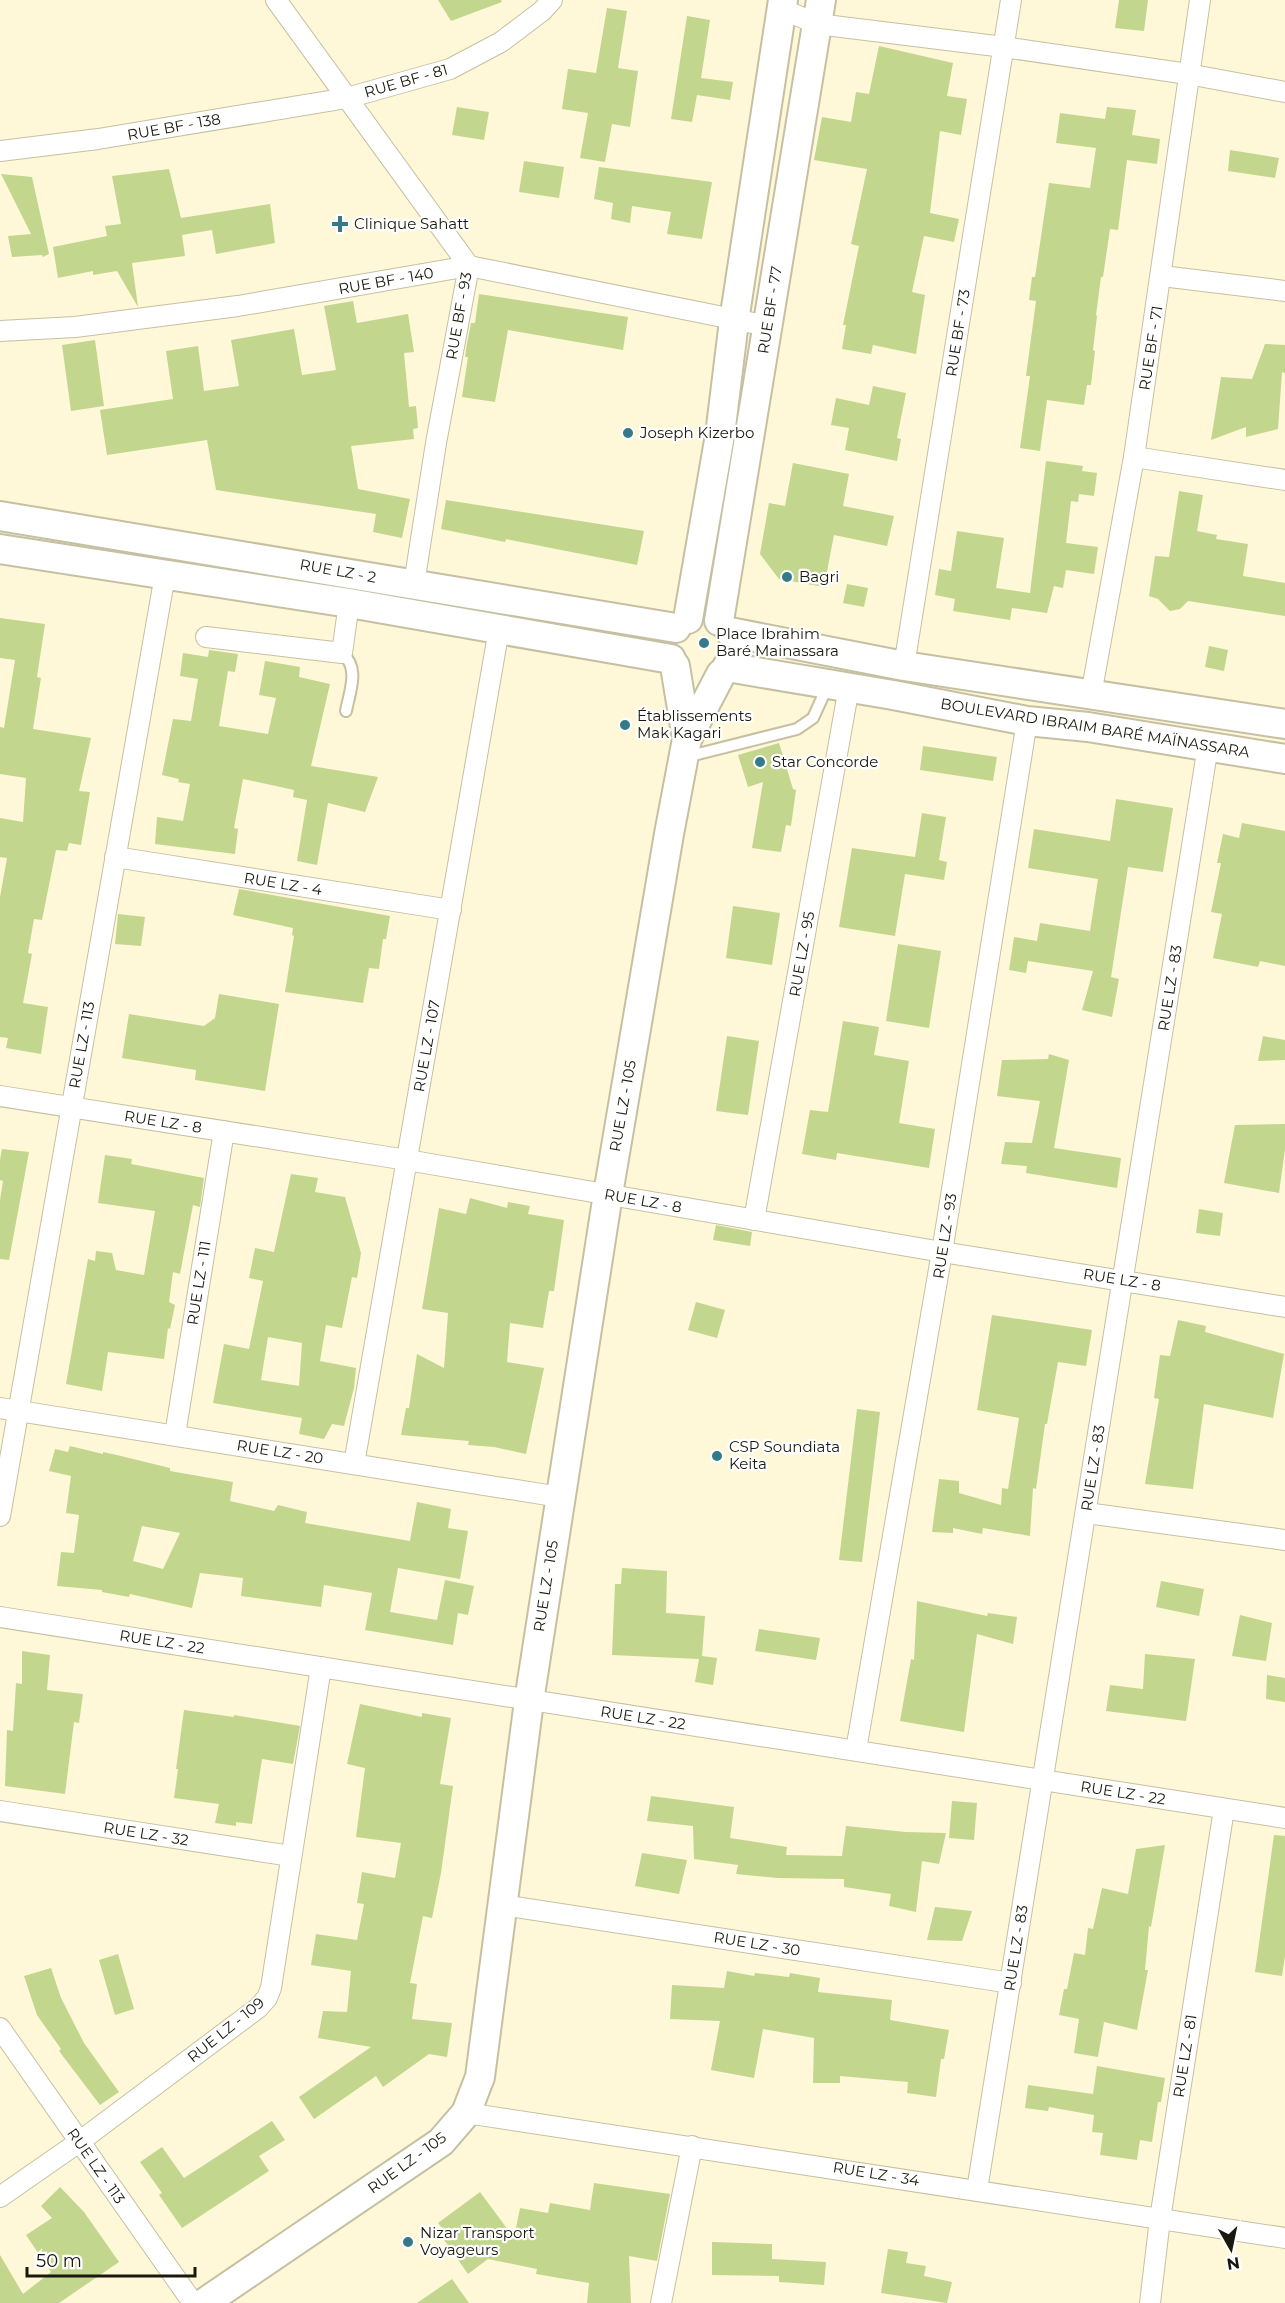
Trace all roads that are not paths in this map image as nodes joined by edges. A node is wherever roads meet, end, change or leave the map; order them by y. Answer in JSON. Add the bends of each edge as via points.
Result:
{"nodes":[{"id":1,"x":276,"y":0,"type":"edge"},
{"id":2,"x":552,"y":0,"type":"edge"},
{"id":3,"x":1011,"y":0,"type":"edge"},
{"id":4,"x":1200,"y":0,"type":"edge"},
{"id":5,"x":783,"y":4,"type":"edge"},
{"id":6,"x":819,"y":12,"type":"edge"},
{"id":7,"x":1004,"y":47,"type":"junction"},
{"id":8,"x":1188,"y":74,"type":"junction"},
{"id":9,"x":1285,"y":92,"type":"edge"},
{"id":10,"x":346,"y":98,"type":"junction"},
{"id":11,"x":0,"y":151,"type":"edge"},
{"id":12,"x":469,"y":266,"type":"junction"},
{"id":13,"x":1162,"y":276,"type":"junction"},
{"id":14,"x":1285,"y":291,"type":"edge"},
{"id":15,"x":734,"y":321,"type":"junction"},
{"id":16,"x":768,"y":326,"type":"junction"},
{"id":17,"x":0,"y":331,"type":"edge"},
{"id":18,"x":1134,"y":457,"type":"junction"},
{"id":19,"x":1285,"y":480,"type":"edge"},
{"id":20,"x":0,"y":516,"type":"edge"},
{"id":21,"x":0,"y":549,"type":"edge"},
{"id":22,"x":165,"y":575,"type":"junction"},
{"id":23,"x":414,"y":584,"type":"junction"},
{"id":24,"x":349,"y":603,"type":"junction"},
{"id":25,"x":682,"y":623,"type":"junction"},
{"id":26,"x":724,"y":626,"type":"junction"},
{"id":27,"x":499,"y":629,"type":"junction"},
{"id":28,"x":206,"y":637,"type":"dead end"},
{"id":29,"x":342,"y":653,"type":"junction"},
{"id":30,"x":673,"y":662,"type":"junction"},
{"id":31,"x":904,"y":666,"type":"junction"},
{"id":32,"x":724,"y":670,"type":"junction"},
{"id":33,"x":839,"y":686,"type":"junction"},
{"id":34,"x":1092,"y":695,"type":"junction"},
{"id":35,"x":346,"y":711,"type":"dead end"},
{"id":36,"x":1027,"y":721,"type":"junction"},
{"id":37,"x":1285,"y":724,"type":"edge"},
{"id":38,"x":1208,"y":746,"type":"junction"},
{"id":39,"x":685,"y":748,"type":"junction"},
{"id":40,"x":1285,"y":759,"type":"edge"},
{"id":41,"x":115,"y":857,"type":"junction"},
{"id":42,"x":451,"y":910,"type":"junction"},
{"id":43,"x":0,"y":1096,"type":"edge"},
{"id":44,"x":71,"y":1107,"type":"junction"},
{"id":45,"x":224,"y":1131,"type":"junction"},
{"id":46,"x":407,"y":1160,"type":"junction"},
{"id":47,"x":608,"y":1194,"type":"junction"},
{"id":48,"x":754,"y":1220,"type":"junction"},
{"id":49,"x":942,"y":1252,"type":"junction"},
{"id":50,"x":1124,"y":1281,"type":"junction"},
{"id":51,"x":1285,"y":1307,"type":"edge"},
{"id":52,"x":9,"y":1409,"type":"edge"},
{"id":53,"x":175,"y":1435,"type":"junction"},
{"id":54,"x":354,"y":1464,"type":"junction"},
{"id":55,"x":560,"y":1497,"type":"junction"},
{"id":56,"x":1086,"y":1513,"type":"junction"},
{"id":57,"x":0,"y":1516,"type":"edge"},
{"id":58,"x":1285,"y":1540,"type":"edge"},
{"id":59,"x":0,"y":1617,"type":"edge"},
{"id":60,"x":321,"y":1667,"type":"junction"},
{"id":61,"x":529,"y":1701,"type":"junction"},
{"id":62,"x":856,"y":1750,"type":"junction"},
{"id":63,"x":1042,"y":1780,"type":"junction"},
{"id":64,"x":1224,"y":1809,"type":"junction"},
{"id":65,"x":0,"y":1812,"type":"edge"},
{"id":66,"x":1285,"y":1818,"type":"edge"},
{"id":67,"x":291,"y":1856,"type":"junction"},
{"id":68,"x":503,"y":1905,"type":"junction"},
{"id":69,"x":1011,"y":1983,"type":"junction"},
{"id":70,"x":0,"y":2028,"type":"edge"},
{"id":71,"x":466,"y":2113,"type":"junction"},
{"id":72,"x":80,"y":2142,"type":"junction"},
{"id":73,"x":692,"y":2146,"type":"junction"},
{"id":74,"x":977,"y":2190,"type":"junction"},
{"id":75,"x":0,"y":2197,"type":"edge"},
{"id":76,"x":1160,"y":2218,"type":"junction"},
{"id":77,"x":1285,"y":2238,"type":"edge"},
{"id":78,"x":192,"y":2303,"type":"edge"},
{"id":79,"x":204,"y":2303,"type":"edge"},
{"id":80,"x":661,"y":2303,"type":"edge"},
{"id":81,"x":1150,"y":2303,"type":"edge"}],
"edges":[{"from":1,"to":10,"type":"street","name":"RUE BF - 93"},
{"from":2,"to":10,"type":"street","name":"RUE BF - 81","via":[[501,42],[450,69]]},
{"from":3,"to":7,"type":"street","name":"RUE BF - 73"},
{"from":4,"to":8,"type":"street","name":"RUE BF - 71"},
{"from":5,"to":6,"type":"street"},
{"from":5,"to":15,"type":"main road"},
{"from":6,"to":7,"type":"street"},
{"from":6,"to":16,"type":"main road","name":"RUE BF - 77"},
{"from":7,"to":8,"type":"street"},
{"from":7,"to":31,"type":"street","name":"RUE BF - 73"},
{"from":8,"to":9,"type":"street"},
{"from":8,"to":13,"type":"street","name":"RUE BF - 71"},
{"from":10,"to":11,"type":"street","name":"RUE BF - 138","via":[[98,140]]},
{"from":10,"to":12,"type":"street","name":"RUE BF - 93"},
{"from":12,"to":15,"type":"street","name":"RUE BF - 140"},
{"from":12,"to":17,"type":"street","name":"RUE BF - 140","via":[[238,306],[75,327]]},
{"from":12,"to":23,"type":"street","name":"RUE BF - 93"},
{"from":13,"to":14,"type":"street"},
{"from":13,"to":18,"type":"street","name":"RUE BF - 71"},
{"from":15,"to":16,"type":"street","name":"RUE BF - 140"},
{"from":15,"to":25,"type":"main road","via":[[720,435]]},
{"from":16,"to":26,"type":"main road","name":"RUE BF - 77"},
{"from":18,"to":19,"type":"street"},
{"from":18,"to":34,"type":"street","name":"RUE BF - 71"},
{"from":20,"to":23,"type":"main road","name":"RUE LZ - 2"},
{"from":21,"to":22,"type":"main road","name":"RUE LZ - 2"},
{"from":22,"to":24,"type":"main road","name":"RUE LZ - 2"},
{"from":22,"to":41,"type":"street","name":"RUE LZ - 113"},
{"from":23,"to":25,"type":"main road","name":"RUE LZ - 2"},
{"from":24,"to":27,"type":"main road","name":"RUE LZ - 2"},
{"from":24,"to":29,"type":"street"},
{"from":25,"to":26,"type":"main road","via":[[703,616]]},
{"from":25,"to":30,"type":"main road","via":[[670,642]]},
{"from":26,"to":31,"type":"main road","name":"BOULEVARD IBRAIM BARÉ MAÏNASSARA"},
{"from":26,"to":32,"type":"main road","via":[[734,650]]},
{"from":27,"to":30,"type":"main road","name":"RUE LZ - 2"},
{"from":27,"to":42,"type":"street","name":"RUE LZ - 107"},
{"from":28,"to":29,"type":"street"},
{"from":29,"to":35,"type":"lane","via":[[351,659],[354,669]]},
{"from":30,"to":32,"type":"main road","via":[[687,677],[695,679],[704,680]]},
{"from":30,"to":39,"type":"main road","name":"RUE LZ - 105"},
{"from":31,"to":34,"type":"main road","name":"BOULEVARD IBRAIM BARÉ MAÏNASSARA"},
{"from":32,"to":33,"type":"main road","name":"BOULEVARD IBRAIM BARÉ MAÏNASSARA"},
{"from":32,"to":39,"type":"main road","name":"RUE LZ - 105"},
{"from":33,"to":36,"type":"main road","name":"BOULEVARD IBRAIM BARÉ MAÏNASSARA"},
{"from":33,"to":39,"type":"lane","via":[[813,718],[797,729],[778,736]]},
{"from":33,"to":48,"type":"street","name":"RUE LZ - 95"},
{"from":34,"to":37,"type":"main road","name":"BOULEVARD IBRAIM BARÉ MAÏNASSARA"},
{"from":36,"to":38,"type":"main road","name":"BOULEVARD IBRAIM BARÉ MAÏNASSARA"},
{"from":36,"to":49,"type":"street","name":"RUE LZ - 93"},
{"from":38,"to":40,"type":"main road","name":"BOULEVARD IBRAIM BARÉ MAÏNASSARA"},
{"from":38,"to":50,"type":"street","name":"RUE LZ - 83"},
{"from":39,"to":47,"type":"main road","name":"RUE LZ - 105"},
{"from":41,"to":42,"type":"street","name":"RUE LZ - 4"},
{"from":41,"to":44,"type":"street","name":"RUE LZ - 113"},
{"from":42,"to":46,"type":"street","name":"RUE LZ - 107"},
{"from":43,"to":44,"type":"street","name":"RUE LZ - 8"},
{"from":44,"to":45,"type":"street","name":"RUE LZ - 8"},
{"from":44,"to":52,"type":"street","name":"RUE LZ - 113"},
{"from":45,"to":46,"type":"street","name":"RUE LZ - 8"},
{"from":45,"to":53,"type":"street","name":"RUE LZ - 111"},
{"from":46,"to":47,"type":"street","name":"RUE LZ - 8"},
{"from":46,"to":54,"type":"street","name":"RUE LZ - 107"},
{"from":47,"to":48,"type":"street","name":"RUE LZ - 8"},
{"from":47,"to":55,"type":"main road","name":"RUE LZ - 105"},
{"from":48,"to":49,"type":"street","name":"RUE LZ - 8"},
{"from":49,"to":50,"type":"street","name":"RUE LZ - 8"},
{"from":49,"to":62,"type":"street","name":"RUE LZ - 93"},
{"from":50,"to":51,"type":"street","name":"RUE LZ - 8"},
{"from":50,"to":56,"type":"street","name":"RUE LZ - 83"},
{"from":52,"to":53,"type":"street","name":"RUE LZ - 20"},
{"from":52,"to":57,"type":"street","name":"RUE LZ - 113"},
{"from":53,"to":54,"type":"street","name":"RUE LZ - 20"},
{"from":54,"to":55,"type":"street","name":"RUE LZ - 20"},
{"from":55,"to":61,"type":"main road","name":"RUE LZ - 105"},
{"from":56,"to":58,"type":"street"},
{"from":56,"to":63,"type":"street","name":"RUE LZ - 83"},
{"from":59,"to":60,"type":"street","name":"RUE LZ - 22"},
{"from":60,"to":61,"type":"street","name":"RUE LZ - 22"},
{"from":60,"to":67,"type":"street","name":"RUE LZ - 109"},
{"from":61,"to":62,"type":"street","name":"RUE LZ - 22"},
{"from":61,"to":68,"type":"main road","name":"RUE LZ - 105"},
{"from":62,"to":63,"type":"street","name":"RUE LZ - 22"},
{"from":63,"to":64,"type":"street","name":"RUE LZ - 22"},
{"from":63,"to":69,"type":"street","name":"RUE LZ - 83"},
{"from":64,"to":66,"type":"street","name":"RUE LZ - 22"},
{"from":64,"to":76,"type":"street","name":"RUE LZ - 81"},
{"from":65,"to":67,"type":"street","name":"RUE LZ - 32"},
{"from":67,"to":72,"type":"street","name":"RUE LZ - 109","via":[[267,1998]]},
{"from":68,"to":69,"type":"street","name":"RUE LZ - 30"},
{"from":68,"to":71,"type":"main road","name":"RUE LZ - 105","via":[[480,2077]]},
{"from":69,"to":74,"type":"street","name":"RUE LZ - 83"},
{"from":70,"to":72,"type":"street","name":"RUE LZ - 113"},
{"from":71,"to":73,"type":"street","name":"RUE LZ - 34"},
{"from":71,"to":79,"type":"main road","name":"RUE LZ - 105","via":[[441,2142]]},
{"from":72,"to":75,"type":"street","name":"RUE LZ - 109"},
{"from":72,"to":78,"type":"street","name":"RUE LZ - 113"},
{"from":73,"to":74,"type":"street","name":"RUE LZ - 34"},
{"from":73,"to":80,"type":"street"},
{"from":74,"to":76,"type":"street","name":"RUE LZ - 34"},
{"from":76,"to":77,"type":"street","name":"RUE LZ - 34"},
{"from":76,"to":81,"type":"street","name":"RUE LZ - 81"}]}
